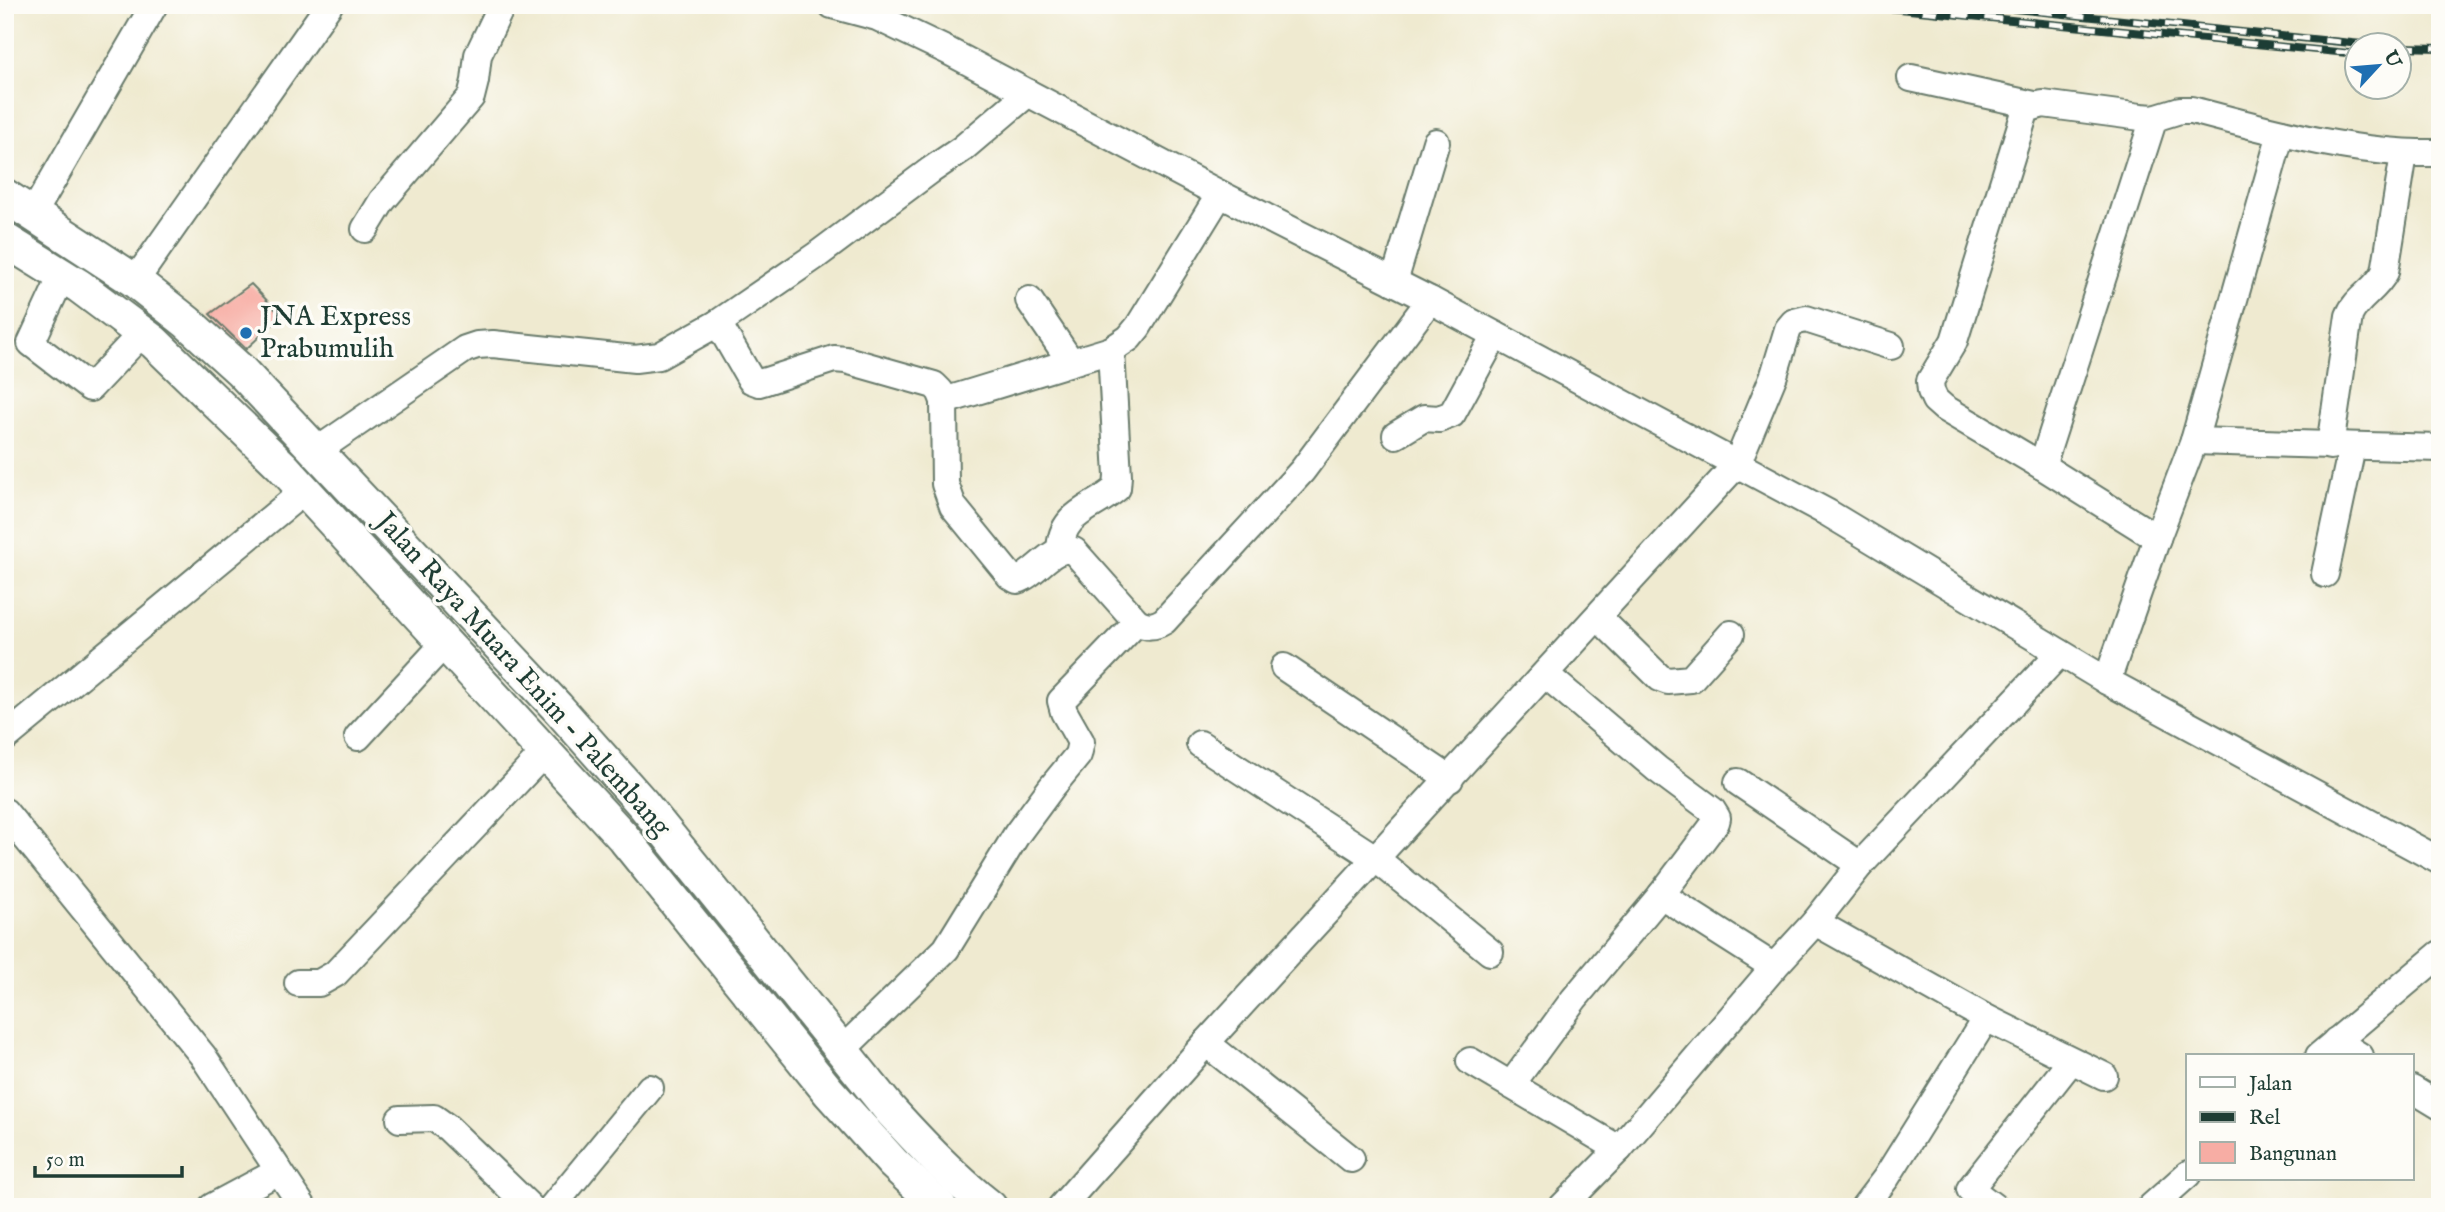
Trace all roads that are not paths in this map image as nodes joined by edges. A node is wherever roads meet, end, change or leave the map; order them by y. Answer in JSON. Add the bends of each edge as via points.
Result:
{"nodes":[{"id":1,"x":154,"y":5,"type":"edge"},
{"id":2,"x":330,"y":5,"type":"edge"},
{"id":3,"x":502,"y":5,"type":"edge"},
{"id":4,"x":832,"y":5,"type":"edge"},
{"id":5,"x":1911,"y":78,"type":"dead end"},
{"id":6,"x":1028,"y":93,"type":"junction"},
{"id":7,"x":2034,"y":105,"type":"junction"},
{"id":8,"x":2154,"y":118,"type":"junction"},
{"id":9,"x":2281,"y":133,"type":"junction"},
{"id":10,"x":1436,"y":142,"type":"dead end"},
{"id":11,"x":2440,"y":153,"type":"edge"},
{"id":12,"x":2404,"y":154,"type":"junction"},
{"id":13,"x":1220,"y":194,"type":"junction"},
{"id":14,"x":5,"y":196,"type":"edge"},
{"id":15,"x":33,"y":214,"type":"junction"},
{"id":16,"x":365,"y":229,"type":"dead end"},
{"id":17,"x":5,"y":240,"type":"edge"},
{"id":18,"x":62,"y":276,"type":"junction"},
{"id":19,"x":135,"y":281,"type":"junction"},
{"id":20,"x":1394,"y":282,"type":"junction"},
{"id":21,"x":1029,"y":300,"type":"dead end"},
{"id":22,"x":1430,"y":300,"type":"junction"},
{"id":23,"x":719,"y":323,"type":"junction"},
{"id":24,"x":142,"y":333,"type":"junction"},
{"id":25,"x":1495,"y":335,"type":"junction"},
{"id":26,"x":1891,"y":346,"type":"dead end"},
{"id":27,"x":1111,"y":350,"type":"junction"},
{"id":28,"x":1071,"y":362,"type":"junction"},
{"id":29,"x":944,"y":401,"type":"junction"},
{"id":30,"x":1396,"y":435,"type":"dead end"},
{"id":31,"x":2194,"y":441,"type":"junction"},
{"id":32,"x":2341,"y":447,"type":"junction"},
{"id":33,"x":2440,"y":448,"type":"edge"},
{"id":34,"x":318,"y":450,"type":"junction"},
{"id":35,"x":1737,"y":464,"type":"junction"},
{"id":36,"x":2042,"y":466,"type":"junction"},
{"id":37,"x":304,"y":491,"type":"junction"},
{"id":38,"x":383,"y":520,"type":"junction"},
{"id":39,"x":2157,"y":538,"type":"junction"},
{"id":40,"x":358,"y":549,"type":"junction"},
{"id":41,"x":1060,"y":551,"type":"junction"},
{"id":42,"x":417,"y":556,"type":"junction"},
{"id":43,"x":2325,"y":574,"type":"dead end"},
{"id":44,"x":390,"y":583,"type":"junction"},
{"id":45,"x":1598,"y":617,"type":"junction"},
{"id":46,"x":1137,"y":622,"type":"junction"},
{"id":47,"x":1731,"y":634,"type":"dead end"},
{"id":48,"x":446,"y":642,"type":"junction"},
{"id":49,"x":2060,"y":653,"type":"junction"},
{"id":50,"x":1284,"y":667,"type":"dead end"},
{"id":51,"x":1545,"y":674,"type":"junction"},
{"id":52,"x":2107,"y":681,"type":"junction"},
{"id":53,"x":358,"y":737,"type":"dead end"},
{"id":54,"x":5,"y":738,"type":"edge"},
{"id":55,"x":1200,"y":744,"type":"dead end"},
{"id":56,"x":545,"y":752,"type":"junction"},
{"id":57,"x":1450,"y":779,"type":"junction"},
{"id":58,"x":1738,"y":782,"type":"dead end"},
{"id":59,"x":5,"y":813,"type":"edge"},
{"id":60,"x":1375,"y":858,"type":"junction"},
{"id":61,"x":2440,"y":861,"type":"edge"},
{"id":62,"x":1860,"y":865,"type":"junction"},
{"id":63,"x":1661,"y":895,"type":"junction"},
{"id":64,"x":1815,"y":922,"type":"junction"},
{"id":65,"x":1490,"y":952,"type":"dead end"},
{"id":66,"x":2440,"y":954,"type":"edge"},
{"id":67,"x":1774,"y":967,"type":"junction"},
{"id":68,"x":298,"y":983,"type":"dead end"},
{"id":69,"x":1986,"y":1018,"type":"junction"},
{"id":70,"x":1206,"y":1043,"type":"junction"},
{"id":71,"x":2327,"y":1049,"type":"edge"},
{"id":72,"x":841,"y":1051,"type":"junction"},
{"id":73,"x":2351,"y":1054,"type":"edge"},
{"id":74,"x":1470,"y":1061,"type":"dead end"},
{"id":75,"x":2071,"y":1061,"type":"junction"},
{"id":76,"x":2104,"y":1076,"type":"dead end"},
{"id":77,"x":1511,"y":1085,"type":"junction"},
{"id":78,"x":650,"y":1088,"type":"dead end"},
{"id":79,"x":2414,"y":1090,"type":"edge"},
{"id":80,"x":2440,"y":1106,"type":"edge"},
{"id":81,"x":400,"y":1119,"type":"dead end"},
{"id":82,"x":1619,"y":1149,"type":"junction"},
{"id":83,"x":1352,"y":1159,"type":"dead end"},
{"id":84,"x":279,"y":1171,"type":"junction"},
{"id":85,"x":2186,"y":1176,"type":"edge"},
{"id":86,"x":212,"y":1207,"type":"edge"},
{"id":87,"x":303,"y":1207,"type":"edge"},
{"id":88,"x":530,"y":1207,"type":"edge"},
{"id":89,"x":552,"y":1207,"type":"edge"},
{"id":90,"x":940,"y":1207,"type":"edge"},
{"id":91,"x":990,"y":1207,"type":"edge"},
{"id":92,"x":1061,"y":1207,"type":"edge"},
{"id":93,"x":1562,"y":1207,"type":"edge"},
{"id":94,"x":1864,"y":1207,"type":"edge"},
{"id":95,"x":1994,"y":1207,"type":"edge"},
{"id":96,"x":2151,"y":1207,"type":"edge"}],
"edges":[{"from":1,"to":15,"type":"street"},
{"from":2,"to":19,"type":"street"},
{"from":3,"to":16,"type":"street","via":[[478,55],[471,97],[382,201]]},
{"from":4,"to":6,"type":"street","via":[[877,17]]},
{"from":5,"to":7,"type":"street"},
{"from":6,"to":13,"type":"street"},
{"from":6,"to":23,"type":"street","via":[[962,149]]},
{"from":7,"to":8,"type":"street"},
{"from":7,"to":36,"type":"street","via":[[2022,116],[1954,341],[1930,381],[1935,400],[1944,408]]},
{"from":8,"to":9,"type":"street","via":[[2192,110]]},
{"from":8,"to":36,"type":"street"},
{"from":9,"to":12,"type":"street"},
{"from":9,"to":31,"type":"street"},
{"from":10,"to":20,"type":"street"},
{"from":11,"to":12,"type":"street"},
{"from":12,"to":32,"type":"street","via":[[2385,272],[2349,316]]},
{"from":13,"to":20,"type":"street"},
{"from":13,"to":27,"type":"street","via":[[1138,327]]},
{"from":14,"to":15,"type":"main road","name":"Jalan Raya Muara Enim - Palembang"},
{"from":15,"to":19,"type":"main road","name":"Jalan Raya Muara Enim - Palembang"},
{"from":17,"to":18,"type":"main road","name":"Jalan Raya Muara Enim - Palembang"},
{"from":18,"to":24,"type":"main road","name":"Jalan Raya Muara Enim - Palembang"},
{"from":18,"to":24,"type":"street","via":[[31,343],[90,388]]},
{"from":19,"to":34,"type":"main road","name":"Jalan Raya Muara Enim - Palembang","via":[[240,370]]},
{"from":20,"to":22,"type":"street"},
{"from":21,"to":28,"type":"street"},
{"from":22,"to":25,"type":"street"},
{"from":22,"to":46,"type":"street","via":[[1284,490],[1164,621],[1155,626]]},
{"from":23,"to":29,"type":"street","via":[[751,380],[759,383],[834,359],[846,360],[934,385]]},
{"from":23,"to":34,"type":"street","via":[[647,359],[477,345]]},
{"from":24,"to":37,"type":"main road","name":"Jalan Raya Muara Enim - Palembang","via":[[212,396]]},
{"from":25,"to":30,"type":"street","via":[[1452,414],[1424,418]]},
{"from":25,"to":35,"type":"street"},
{"from":26,"to":35,"type":"street","via":[[1806,319],[1794,322]]},
{"from":27,"to":28,"type":"street"},
{"from":27,"to":41,"type":"street","via":[[1117,488],[1068,521],[1060,536]]},
{"from":28,"to":29,"type":"street"},
{"from":29,"to":41,"type":"street","via":[[945,484],[953,506],[1017,580]]},
{"from":31,"to":32,"type":"street"},
{"from":31,"to":39,"type":"street"},
{"from":32,"to":33,"type":"street"},
{"from":32,"to":43,"type":"street"},
{"from":34,"to":38,"type":"main road","name":"Jalan Raya Muara Enim - Palembang"},
{"from":35,"to":45,"type":"street"},
{"from":35,"to":49,"type":"street","via":[[1828,513]]},
{"from":36,"to":39,"type":"street"},
{"from":37,"to":40,"type":"main road","name":"Jalan Raya Muara Enim - Palembang"},
{"from":37,"to":54,"type":"street"},
{"from":38,"to":40,"type":"main road"},
{"from":38,"to":42,"type":"main road","name":"Jalan Raya Muara Enim - Palembang"},
{"from":39,"to":52,"type":"street"},
{"from":40,"to":44,"type":"main road","name":"Jalan Raya Muara Enim - Palembang"},
{"from":41,"to":46,"type":"street","via":[[1074,551]]},
{"from":42,"to":44,"type":"main road"},
{"from":42,"to":72,"type":"main road","name":"Jalan Raya Muara Enim - Palembang","via":[[643,804]]},
{"from":44,"to":48,"type":"main road","name":"Jalan Raya Muara Enim - Palembang"},
{"from":45,"to":47,"type":"street","via":[[1668,681],[1690,680]]},
{"from":45,"to":51,"type":"street"},
{"from":46,"to":72,"type":"street","via":[[1061,701],[1081,742],[1078,755],[1017,834],[946,949]]},
{"from":48,"to":53,"type":"street"},
{"from":48,"to":56,"type":"main road","name":"Jalan Raya Muara Enim - Palembang"},
{"from":49,"to":52,"type":"street"},
{"from":49,"to":62,"type":"street"},
{"from":50,"to":57,"type":"street"},
{"from":51,"to":57,"type":"street"},
{"from":51,"to":63,"type":"street","via":[[1716,814],[1716,822]]},
{"from":52,"to":61,"type":"street"},
{"from":55,"to":60,"type":"street"},
{"from":56,"to":68,"type":"street","via":[[335,974],[319,983]]},
{"from":56,"to":90,"type":"main road","name":"Jalan Raya Muara Enim - Palembang","via":[[649,868],[829,1092]]},
{"from":57,"to":60,"type":"street"},
{"from":58,"to":62,"type":"street"},
{"from":59,"to":84,"type":"street","via":[[203,1056]]},
{"from":60,"to":65,"type":"street"},
{"from":60,"to":70,"type":"street"},
{"from":62,"to":64,"type":"street"},
{"from":63,"to":67,"type":"street"},
{"from":63,"to":77,"type":"street","via":[[1581,990]]},
{"from":64,"to":67,"type":"street"},
{"from":64,"to":69,"type":"street"},
{"from":66,"to":71,"type":"street"},
{"from":67,"to":82,"type":"street"},
{"from":69,"to":75,"type":"street"},
{"from":69,"to":94,"type":"street"},
{"from":70,"to":83,"type":"street"},
{"from":70,"to":92,"type":"street"},
{"from":71,"to":73,"type":"street"},
{"from":72,"to":91,"type":"main road","name":"Jalan Raya Muara Enim - Palembang","via":[[919,1143]]},
{"from":74,"to":77,"type":"street"},
{"from":75,"to":76,"type":"street"},
{"from":75,"to":95,"type":"street","via":[[1970,1189]]},
{"from":77,"to":82,"type":"street"},
{"from":78,"to":89,"type":"street"},
{"from":79,"to":80,"type":"street"},
{"from":81,"to":88,"type":"street","via":[[435,1118]]},
{"from":82,"to":93,"type":"street"},
{"from":84,"to":86,"type":"street"},
{"from":84,"to":87,"type":"street"},
{"from":85,"to":96,"type":"street"}]}
